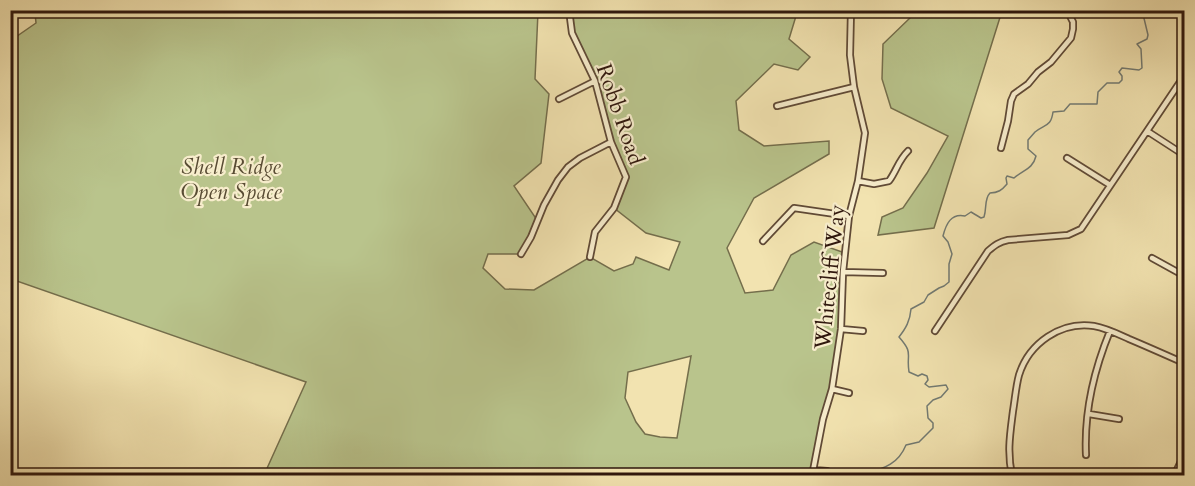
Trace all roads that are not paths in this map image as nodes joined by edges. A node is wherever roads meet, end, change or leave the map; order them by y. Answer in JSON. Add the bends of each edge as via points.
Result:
{"nodes":[{"id":1,"x":569,"y":10,"type":"edge"},
{"id":2,"x":851,"y":10,"type":"edge"},
{"id":3,"x":1067,"y":10,"type":"edge"},
{"id":4,"x":1185,"y":76,"type":"edge"},
{"id":5,"x":595,"y":81,"type":"junction"},
{"id":6,"x":854,"y":87,"type":"junction"},
{"id":7,"x":559,"y":99,"type":"dead end"},
{"id":8,"x":777,"y":106,"type":"dead end"},
{"id":9,"x":1147,"y":131,"type":"junction"},
{"id":10,"x":611,"y":142,"type":"junction"},
{"id":11,"x":1000,"y":148,"type":"dead end"},
{"id":12,"x":908,"y":151,"type":"dead end"},
{"id":13,"x":1185,"y":155,"type":"edge"},
{"id":14,"x":1067,"y":158,"type":"dead end"},
{"id":15,"x":858,"y":181,"type":"junction"},
{"id":16,"x":1110,"y":185,"type":"junction"},
{"id":17,"x":849,"y":216,"type":"junction"},
{"id":18,"x":763,"y":241,"type":"dead end"},
{"id":19,"x":521,"y":254,"type":"dead end"},
{"id":20,"x":590,"y":257,"type":"dead end"},
{"id":21,"x":1152,"y":258,"type":"dead end"},
{"id":22,"x":843,"y":272,"type":"junction"},
{"id":23,"x":883,"y":273,"type":"dead end"},
{"id":24,"x":1185,"y":273,"type":"edge"},
{"id":25,"x":841,"y":329,"type":"junction"},
{"id":26,"x":863,"y":331,"type":"dead end"},
{"id":27,"x":935,"y":331,"type":"dead end"},
{"id":28,"x":1110,"y":331,"type":"junction"},
{"id":29,"x":1185,"y":363,"type":"edge"},
{"id":30,"x":832,"y":389,"type":"junction"},
{"id":31,"x":849,"y":393,"type":"dead end"},
{"id":32,"x":1089,"y":414,"type":"junction"},
{"id":33,"x":1119,"y":419,"type":"dead end"},
{"id":34,"x":1086,"y":455,"type":"dead end"},
{"id":35,"x":1185,"y":455,"type":"edge"},
{"id":36,"x":827,"y":471,"type":"dead end"},
{"id":37,"x":812,"y":473,"type":"edge"},
{"id":38,"x":967,"y":476,"type":"edge"},
{"id":39,"x":977,"y":476,"type":"edge"},
{"id":40,"x":1012,"y":476,"type":"edge"},
{"id":41,"x":1174,"y":476,"type":"edge"}],
"edges":[{"from":1,"to":5,"type":"street","name":"Robb Road","via":[[572,33]]},
{"from":2,"to":6,"type":"street","name":"Whitecliff Way"},
{"from":3,"to":11,"type":"street","via":[[1073,22],[1071,38],[1051,62],[1014,94]]},
{"from":4,"to":9,"type":"street"},
{"from":5,"to":7,"type":"street"},
{"from":5,"to":10,"type":"street","name":"Robb Road"},
{"from":6,"to":8,"type":"street"},
{"from":6,"to":15,"type":"street","name":"Whitecliff Way","via":[[865,133]]},
{"from":9,"to":13,"type":"street"},
{"from":9,"to":16,"type":"street"},
{"from":10,"to":19,"type":"street","via":[[568,167],[544,205]]},
{"from":10,"to":20,"type":"street","name":"Robb Road","via":[[626,177],[614,208],[595,232]]},
{"from":12,"to":15,"type":"street","via":[[888,181]]},
{"from":14,"to":16,"type":"street"},
{"from":15,"to":17,"type":"street","name":"Whitecliff Way"},
{"from":16,"to":27,"type":"street","via":[[1085,225],[1075,233],[994,245]]},
{"from":17,"to":18,"type":"street","via":[[794,208]]},
{"from":17,"to":22,"type":"street","name":"Whitecliff Way"},
{"from":21,"to":24,"type":"street"},
{"from":22,"to":23,"type":"street"},
{"from":22,"to":25,"type":"street","name":"Whitecliff Way"},
{"from":25,"to":26,"type":"street"},
{"from":25,"to":30,"type":"street","name":"Whitecliff Way"},
{"from":28,"to":29,"type":"street"},
{"from":28,"to":32,"type":"street","via":[[1093,382]]},
{"from":28,"to":40,"type":"street","via":[[1094,326],[1061,329],[1042,340],[1029,355],[1019,375],[1008,444]]},
{"from":30,"to":31,"type":"street"},
{"from":30,"to":37,"type":"street","name":"Whitecliff Way"},
{"from":32,"to":33,"type":"street"},
{"from":32,"to":34,"type":"street"},
{"from":35,"to":41,"type":"street"},
{"from":36,"to":37,"type":"street"},
{"from":38,"to":39,"type":"street"}]}
